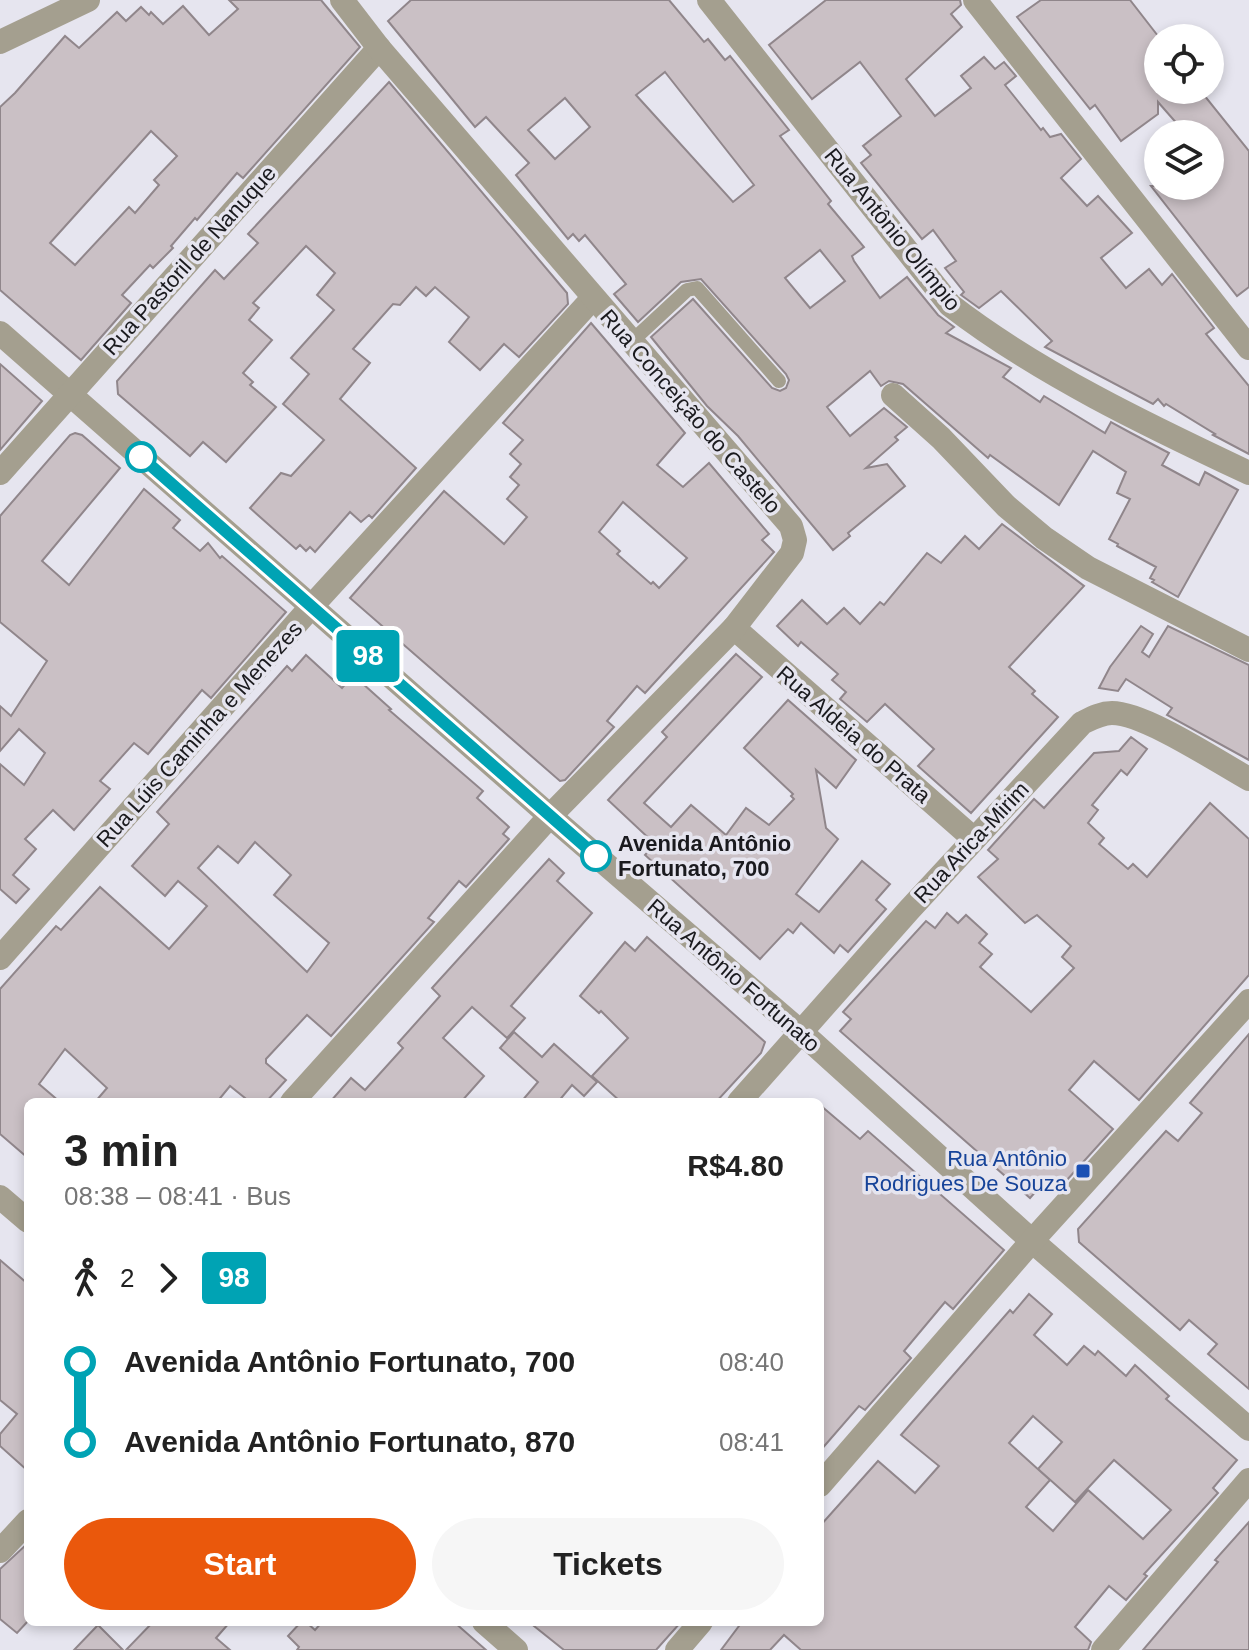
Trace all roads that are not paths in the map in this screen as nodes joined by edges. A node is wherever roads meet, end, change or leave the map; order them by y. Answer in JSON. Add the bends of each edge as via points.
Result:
{"nodes":[{"id":1,"x":88,"y":0,"type":"edge"},
{"id":2,"x":342,"y":0,"type":"edge"},
{"id":3,"x":709,"y":0,"type":"edge"},
{"id":4,"x":975,"y":0,"type":"edge"},
{"id":5,"x":0,"y":42,"type":"edge"},
{"id":6,"x":379,"y":48,"type":"junction"},
{"id":7,"x":593,"y":298,"type":"junction"},
{"id":8,"x":0,"y":333,"type":"edge"},
{"id":9,"x":631,"y":342,"type":"junction"},
{"id":10,"x":1249,"y":348,"type":"edge"},
{"id":11,"x":779,"y":381,"type":"dead end"},
{"id":12,"x":70,"y":394,"type":"junction"},
{"id":13,"x":893,"y":395,"type":"dead end"},
{"id":14,"x":0,"y":473,"type":"edge"},
{"id":15,"x":1249,"y":473,"type":"edge"},
{"id":16,"x":311,"y":607,"type":"junction"},
{"id":17,"x":734,"y":628,"type":"junction"},
{"id":18,"x":1249,"y":650,"type":"edge"},
{"id":19,"x":1249,"y":779,"type":"edge"},
{"id":20,"x":550,"y":816,"type":"junction"},
{"id":21,"x":974,"y":839,"type":"junction"},
{"id":22,"x":0,"y":958,"type":"edge"},
{"id":23,"x":1249,"y":1001,"type":"edge"},
{"id":24,"x":802,"y":1033,"type":"junction"},
{"id":25,"x":296,"y":1098,"type":"edge"},
{"id":26,"x":743,"y":1098,"type":"edge"},
{"id":27,"x":0,"y":1197,"type":"edge"},
{"id":28,"x":24,"y":1218,"type":"edge"},
{"id":29,"x":1032,"y":1241,"type":"junction"},
{"id":30,"x":1249,"y":1429,"type":"edge"},
{"id":31,"x":824,"y":1480,"type":"edge"},
{"id":32,"x":1249,"y":1480,"type":"edge"},
{"id":33,"x":24,"y":1525,"type":"edge"},
{"id":34,"x":0,"y":1551,"type":"edge"},
{"id":35,"x":489,"y":1626,"type":"edge"},
{"id":36,"x":698,"y":1626,"type":"edge"},
{"id":37,"x":516,"y":1650,"type":"edge"},
{"id":38,"x":677,"y":1650,"type":"edge"},
{"id":39,"x":1103,"y":1650,"type":"edge"}],
"edges":[{"from":1,"to":5,"type":"street"},
{"from":2,"to":6,"type":"street","name":"Rua Conceição do Castelo"},
{"from":3,"to":15,"type":"street","name":"Rua Antônio Olímpio","via":[[950,305],[985,332],[1146,425]]},
{"from":4,"to":10,"type":"street"},
{"from":6,"to":7,"type":"street","name":"Rua Conceição do Castelo"},
{"from":6,"to":12,"type":"street","name":"Rua Pastoril de Nanuque"},
{"from":7,"to":9,"type":"street","name":"Rua Conceição do Castelo"},
{"from":7,"to":16,"type":"street","name":"Rua Lúis Caminha e Menezes"},
{"from":8,"to":12,"type":"street","name":"Rua Antônio Fortunato"},
{"from":9,"to":11,"type":"lane","via":[[687,290],[697,288]]},
{"from":9,"to":17,"type":"street","name":"Rua Conceição do Castelo","via":[[791,526],[792,553]]},
{"from":12,"to":14,"type":"street","name":"Rua Pastoril de Nanuque"},
{"from":12,"to":16,"type":"street","name":"Rua Antônio Fortunato"},
{"from":13,"to":18,"type":"street","via":[[1044,538],[1088,568]]},
{"from":16,"to":20,"type":"street","name":"Rua Antônio Fortunato"},
{"from":16,"to":22,"type":"street","name":"Rua Lúis Caminha e Menezes"},
{"from":17,"to":20,"type":"street","name":"Rua Conceição do Castelo"},
{"from":17,"to":21,"type":"street","name":"Rua Aldeia do Prata"},
{"from":19,"to":21,"type":"street","name":"Rua Arica-Mirim","via":[[1126,714],[1098,715],[1082,723]]},
{"from":20,"to":24,"type":"street","name":"Rua Antônio Fortunato"},
{"from":20,"to":25,"type":"street","name":"Rua Conceição do Castelo"},
{"from":21,"to":24,"type":"street","name":"Rua Arica-Mirim"},
{"from":23,"to":29,"type":"street"},
{"from":24,"to":26,"type":"street","name":"Rua Arica-Mirim"},
{"from":24,"to":29,"type":"street","name":"Rua Antônio Fortunato"},
{"from":27,"to":28,"type":"street"},
{"from":29,"to":30,"type":"street","name":"Rua Antônio Fortunato"},
{"from":29,"to":31,"type":"street"},
{"from":32,"to":39,"type":"street"},
{"from":33,"to":34,"type":"street"},
{"from":35,"to":37,"type":"street"},
{"from":36,"to":38,"type":"street"}]}
